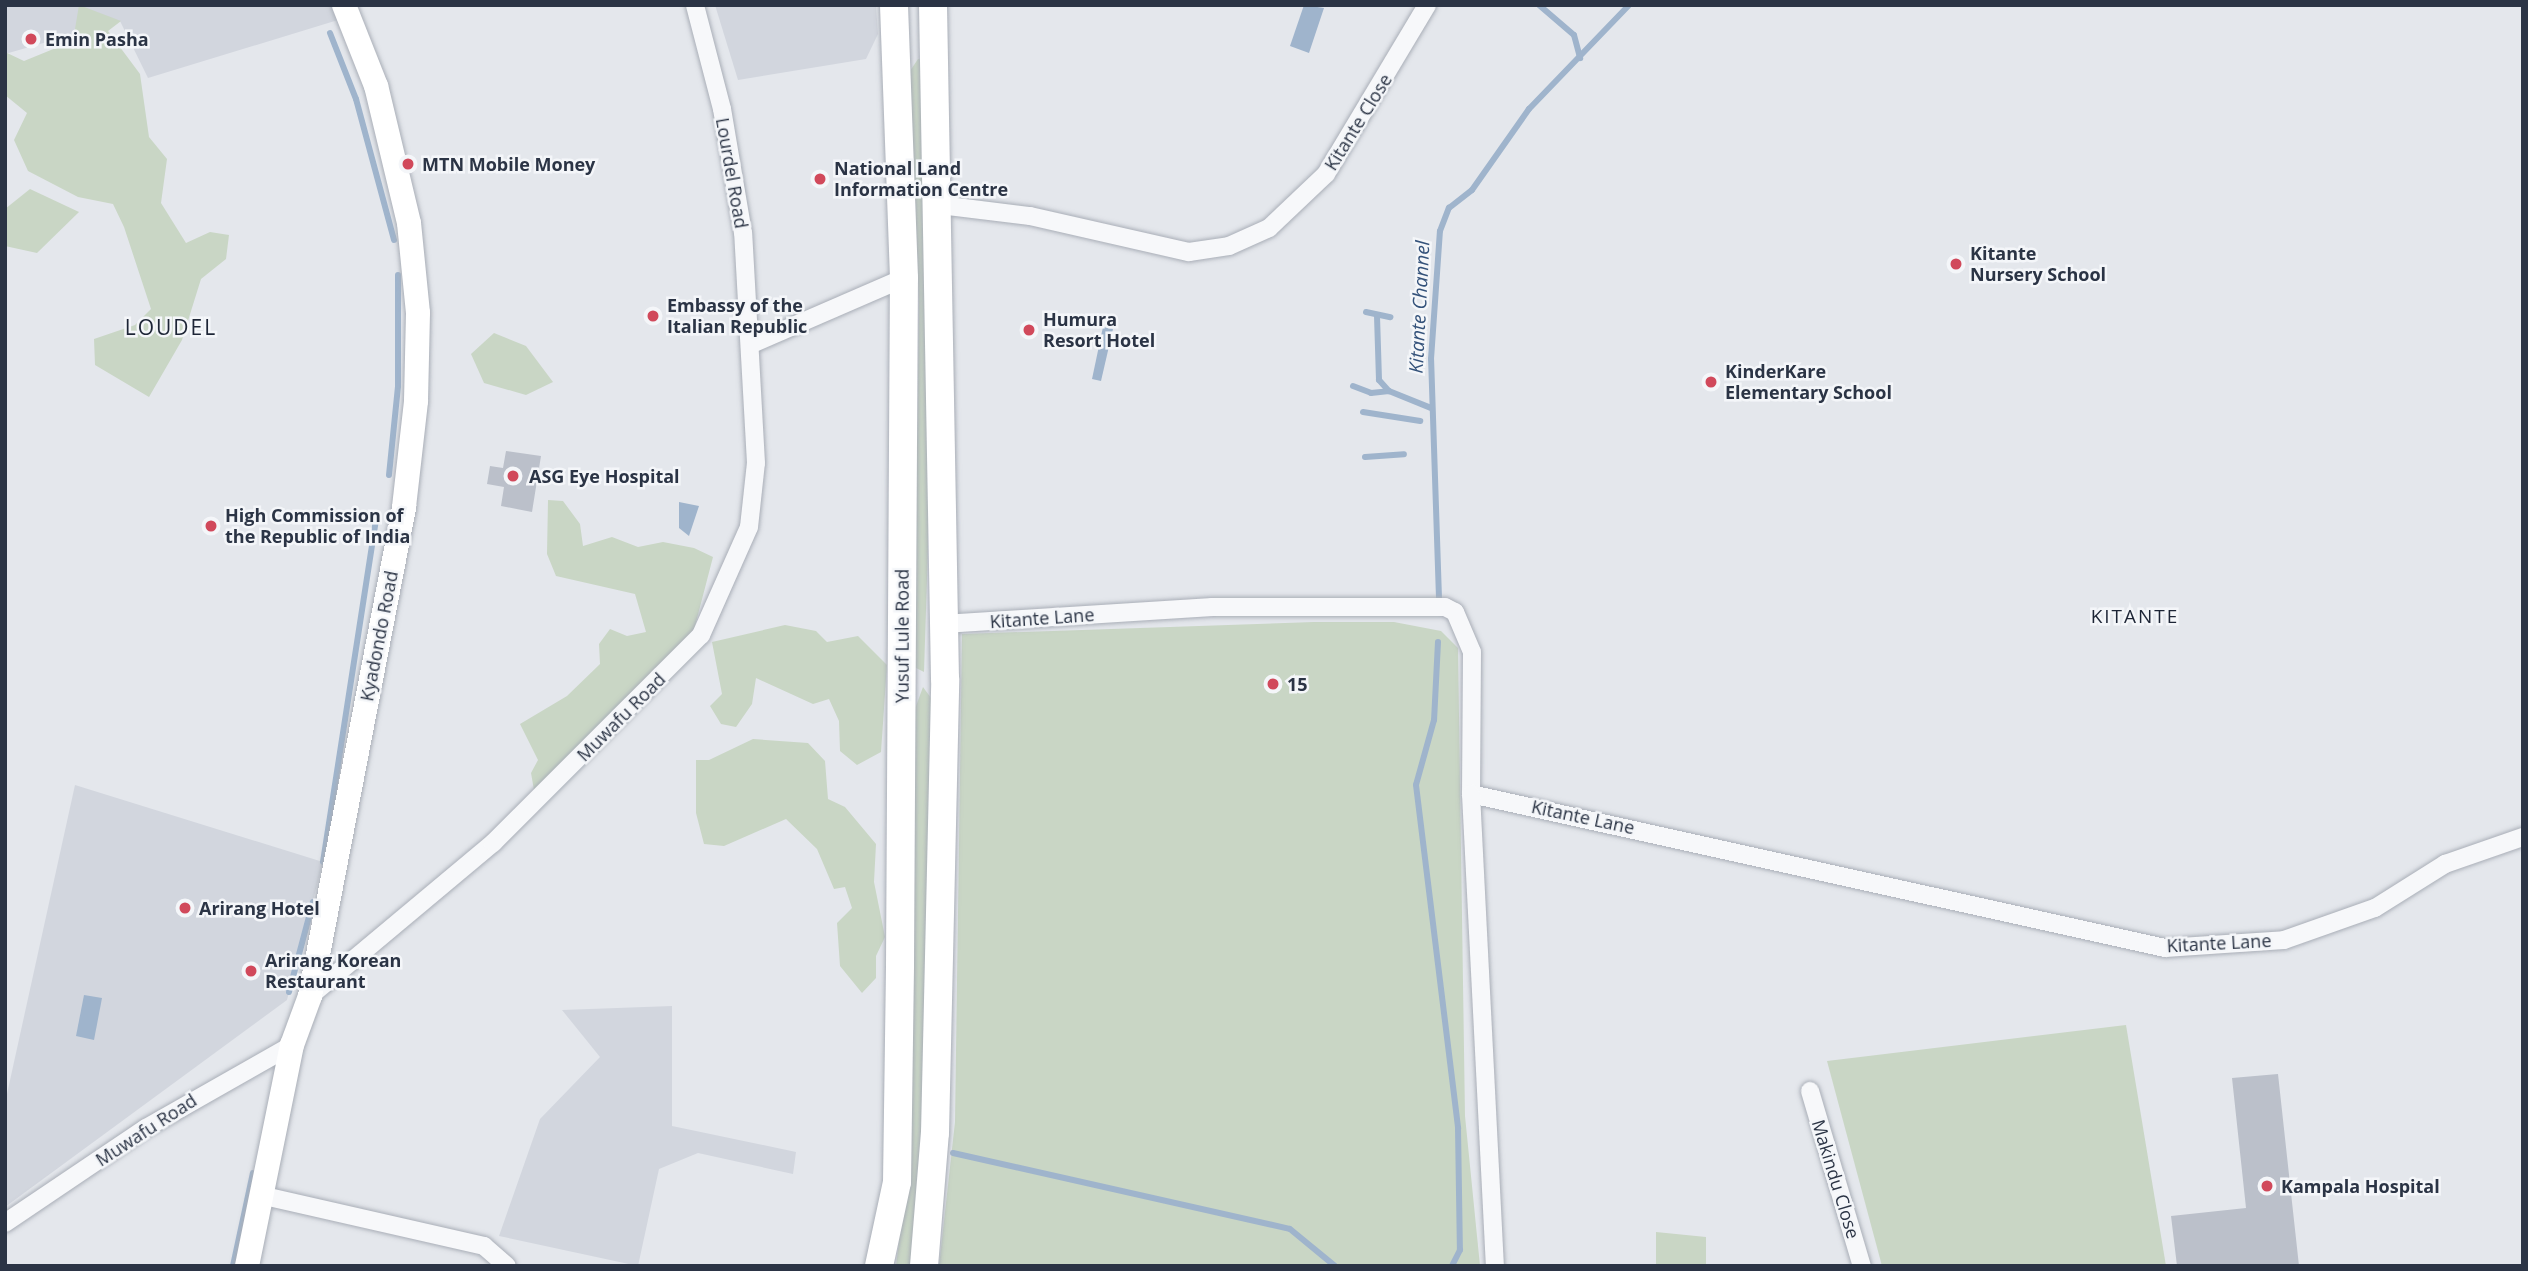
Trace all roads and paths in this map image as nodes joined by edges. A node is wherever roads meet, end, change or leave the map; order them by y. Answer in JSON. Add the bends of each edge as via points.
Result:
{"nodes":[{"id":1,"x":344,"y":5,"type":"edge"},
{"id":2,"x":695,"y":5,"type":"edge"},
{"id":3,"x":894,"y":5,"type":"edge"},
{"id":4,"x":933,"y":5,"type":"edge"},
{"id":5,"x":1427,"y":5,"type":"edge"},
{"id":6,"x":934,"y":34,"type":"junction"},
{"id":7,"x":896,"y":40,"type":"junction"},
{"id":8,"x":940,"y":205,"type":"junction"},
{"id":9,"x":904,"y":278,"type":"junction"},
{"id":10,"x":752,"y":344,"type":"junction"},
{"id":11,"x":943,"y":624,"type":"junction"},
{"id":12,"x":1471,"y":794,"type":"junction"},
{"id":13,"x":2523,"y":837,"type":"edge"},
{"id":14,"x":310,"y":996,"type":"junction"},
{"id":15,"x":292,"y":1045,"type":"junction"},
{"id":16,"x":1810,"y":1091,"type":"dead end"},
{"id":17,"x":260,"y":1195,"type":"junction"},
{"id":18,"x":5,"y":1223,"type":"edge"},
{"id":19,"x":247,"y":1266,"type":"edge"},
{"id":20,"x":507,"y":1266,"type":"edge"},
{"id":21,"x":879,"y":1266,"type":"edge"},
{"id":22,"x":924,"y":1266,"type":"edge"},
{"id":23,"x":1495,"y":1266,"type":"edge"},
{"id":24,"x":1862,"y":1266,"type":"edge"}],
"edges":[{"from":1,"to":14,"type":"main road","name":"Kyadondo Road","via":[[376,86],[409,223],[418,313],[416,401],[404,507]]},
{"from":2,"to":10,"type":"street","name":"Lourdel Road","via":[[722,109],[741,219]]},
{"from":3,"to":7,"type":"main road","name":"Yusuf Lule Road"},
{"from":4,"to":6,"type":"main road"},
{"from":5,"to":8,"type":"street","name":"Kitante Close","via":[[1326,174],[1269,228],[1229,246],[1189,252],[1030,216]]},
{"from":6,"to":7,"type":"main road"},
{"from":6,"to":8,"type":"main road"},
{"from":7,"to":9,"type":"main road","name":"Yusuf Lule Road"},
{"from":8,"to":11,"type":"main road"},
{"from":9,"to":10,"type":"street"},
{"from":9,"to":21,"type":"main road","name":"Yusuf Lule Road","via":[[897,1182]]},
{"from":10,"to":14,"type":"street","name":"Muwafu Road","via":[[756,463],[749,527],[705,630],[494,843]]},
{"from":11,"to":12,"type":"street","name":"Kitante Lane","via":[[1212,607],[1445,607],[1455,612],[1472,652]]},
{"from":11,"to":22,"type":"main road","via":[[935,1133]]},
{"from":12,"to":13,"type":"street","name":"Kitante Lane","via":[[2165,948],[2284,940],[2375,908],[2445,864]]},
{"from":12,"to":23,"type":"street"},
{"from":14,"to":15,"type":"main road","name":"Kyadondo Road"},
{"from":15,"to":17,"type":"main road","name":"Kyadondo Road"},
{"from":15,"to":18,"type":"street","name":"Muwafu Road","via":[[146,1128]]},
{"from":16,"to":24,"type":"street","name":"Makindu Close"},
{"from":17,"to":19,"type":"main road","name":"Kyadondo Road"},
{"from":17,"to":20,"type":"street","via":[[485,1246]]}]}
